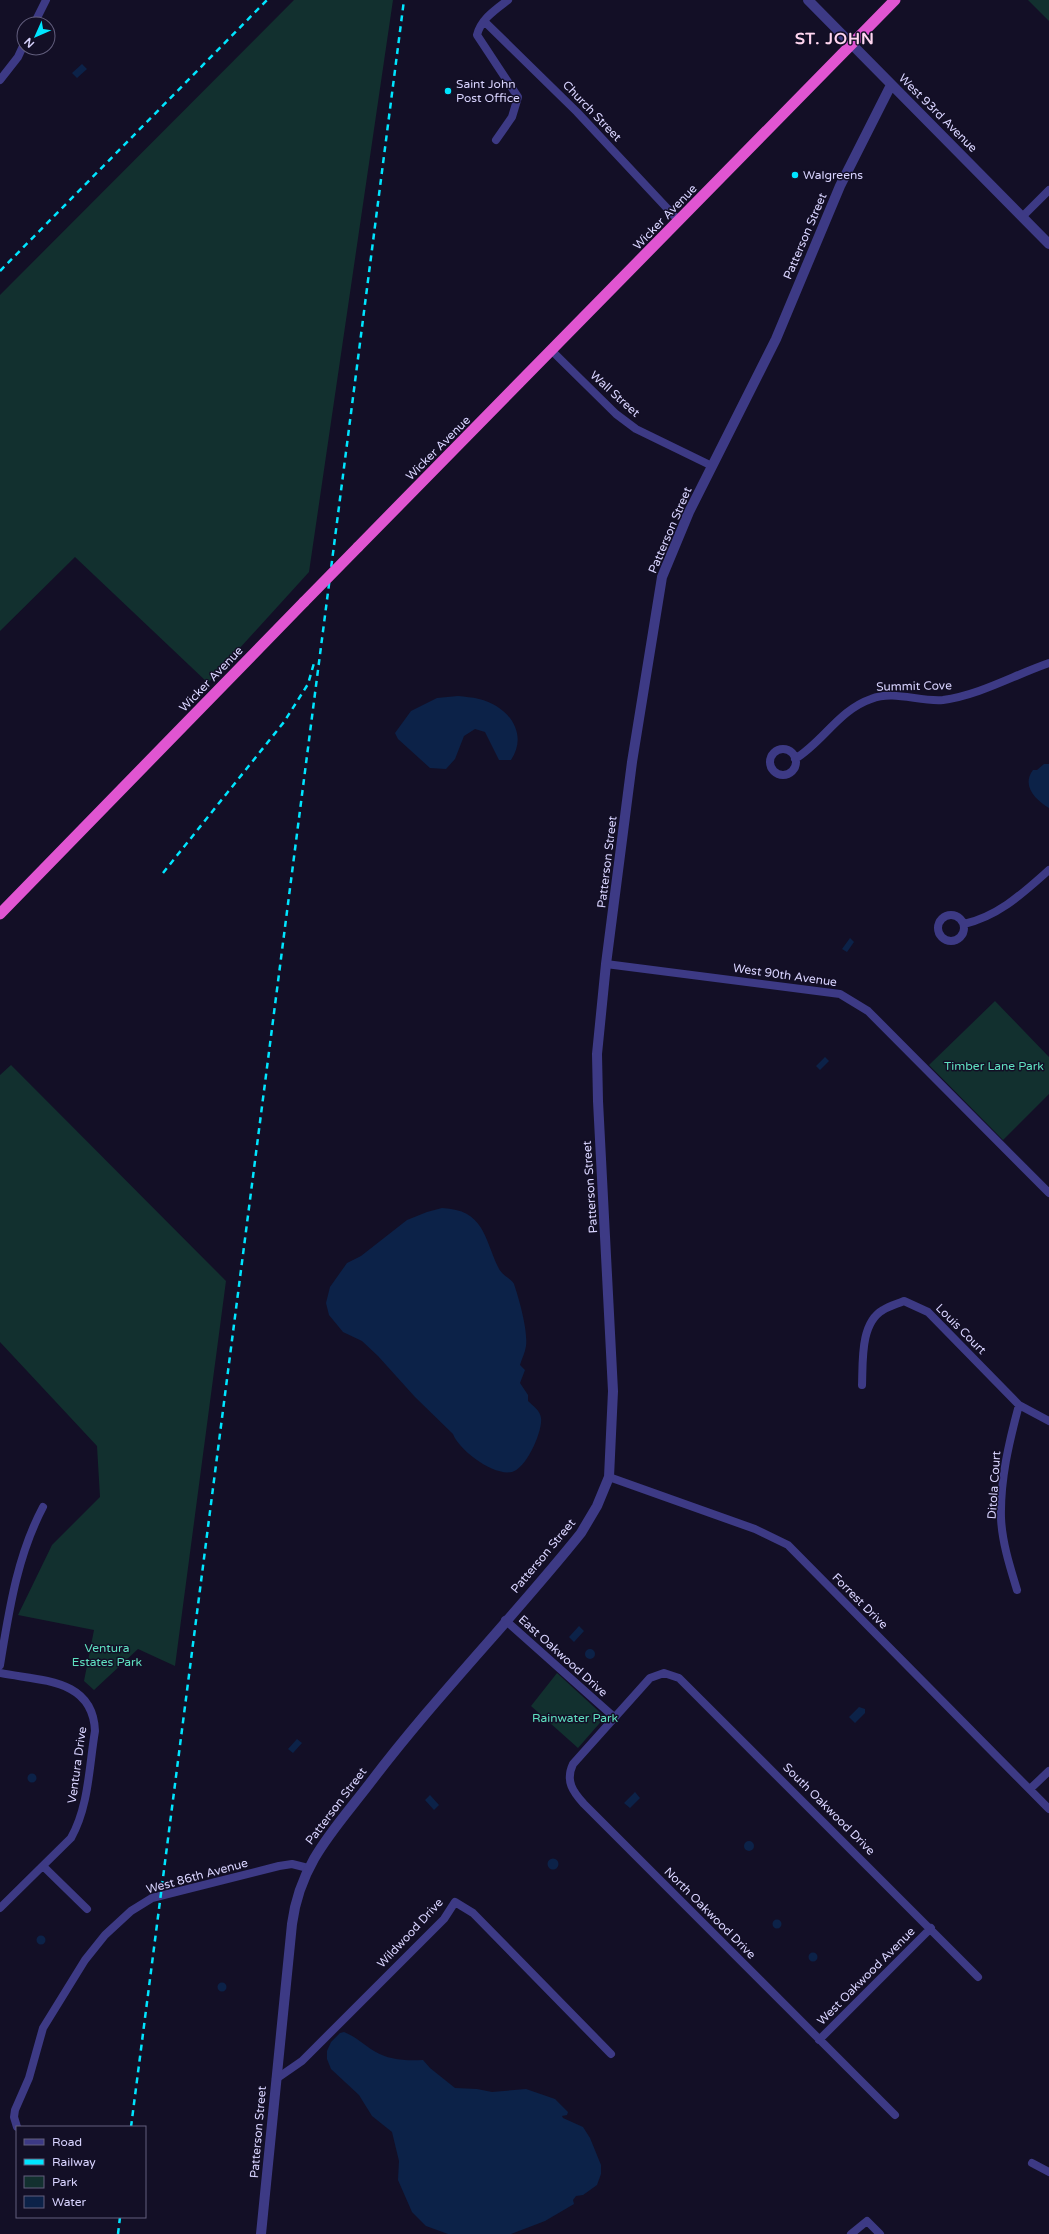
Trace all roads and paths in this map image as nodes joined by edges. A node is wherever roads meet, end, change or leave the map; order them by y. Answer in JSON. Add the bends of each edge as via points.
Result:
{"nodes":[{"id":1,"x":46,"y":0,"type":"edge"},
{"id":2,"x":508,"y":0,"type":"edge"},
{"id":3,"x":808,"y":0,"type":"edge"},
{"id":4,"x":895,"y":0,"type":"edge"},
{"id":5,"x":38,"y":16,"type":"edge"},
{"id":6,"x":484,"y":21,"type":"junction"},
{"id":7,"x":851,"y":44,"type":"junction"},
{"id":8,"x":18,"y":56,"type":"edge"},
{"id":9,"x":0,"y":80,"type":"edge"},
{"id":10,"x":891,"y":85,"type":"junction"},
{"id":11,"x":496,"y":140,"type":"dead end"},
{"id":12,"x":1049,"y":190,"type":"edge"},
{"id":13,"x":1022,"y":216,"type":"junction"},
{"id":14,"x":679,"y":221,"type":"junction"},
{"id":15,"x":1049,"y":244,"type":"edge"},
{"id":16,"x":552,"y":352,"type":"junction"},
{"id":17,"x":712,"y":466,"type":"junction"},
{"id":18,"x":1049,"y":663,"type":"edge"},
{"id":19,"x":795,"y":758,"type":"dead end"},
{"id":20,"x":1049,"y":870,"type":"edge"},
{"id":21,"x":0,"y":914,"type":"edge"},
{"id":22,"x":964,"y":924,"type":"dead end"},
{"id":23,"x":606,"y":964,"type":"junction"},
{"id":24,"x":1049,"y":1193,"type":"edge"},
{"id":25,"x":862,"y":1385,"type":"dead end"},
{"id":26,"x":1019,"y":1405,"type":"junction"},
{"id":27,"x":1049,"y":1421,"type":"edge"},
{"id":28,"x":609,"y":1477,"type":"junction"},
{"id":29,"x":43,"y":1507,"type":"dead end"},
{"id":30,"x":1017,"y":1590,"type":"dead end"},
{"id":31,"x":505,"y":1620,"type":"junction"},
{"id":32,"x":0,"y":1664,"type":"edge"},
{"id":33,"x":0,"y":1673,"type":"edge"},
{"id":34,"x":614,"y":1718,"type":"junction"},
{"id":35,"x":1049,"y":1771,"type":"edge"},
{"id":36,"x":1030,"y":1789,"type":"junction"},
{"id":37,"x":1049,"y":1809,"type":"edge"},
{"id":38,"x":43,"y":1866,"type":"junction"},
{"id":39,"x":308,"y":1868,"type":"junction"},
{"id":40,"x":0,"y":1908,"type":"edge"},
{"id":41,"x":87,"y":1910,"type":"dead end"},
{"id":42,"x":931,"y":1928,"type":"junction"},
{"id":43,"x":978,"y":1977,"type":"dead end"},
{"id":44,"x":819,"y":2040,"type":"junction"},
{"id":45,"x":611,"y":2054,"type":"dead end"},
{"id":46,"x":276,"y":2079,"type":"junction"},
{"id":47,"x":895,"y":2115,"type":"dead end"},
{"id":48,"x":18,"y":2126,"type":"edge"},
{"id":49,"x":1032,"y":2163,"type":"dead end"},
{"id":50,"x":1049,"y":2172,"type":"edge"},
{"id":51,"x":261,"y":2234,"type":"edge"},
{"id":52,"x":851,"y":2234,"type":"edge"},
{"id":53,"x":880,"y":2234,"type":"edge"}],
"edges":[{"from":1,"to":5,"type":"street"},
{"from":2,"to":6,"type":"street"},
{"from":3,"to":7,"type":"street","name":"West 93rd Avenue"},
{"from":4,"to":7,"type":"highway","name":"Wicker Avenue"},
{"from":6,"to":11,"type":"street","via":[[479,27],[478,35],[518,98],[512,117]]},
{"from":6,"to":14,"type":"street","name":"Church Street","via":[[577,112]]},
{"from":7,"to":10,"type":"street","name":"West 93rd Avenue"},
{"from":7,"to":14,"type":"highway","name":"Wicker Avenue"},
{"from":8,"to":9,"type":"street"},
{"from":10,"to":13,"type":"street","name":"West 93rd Avenue"},
{"from":10,"to":17,"type":"street","name":"Patterson Street","via":[[837,194],[776,339]]},
{"from":12,"to":13,"type":"street"},
{"from":13,"to":15,"type":"street","name":"West 93rd Avenue"},
{"from":14,"to":16,"type":"highway","name":"Wicker Avenue"},
{"from":16,"to":17,"type":"street","name":"Wall Street","via":[[616,414],[636,429]]},
{"from":16,"to":21,"type":"highway","name":"Wicker Avenue","bridge":true},
{"from":17,"to":23,"type":"street","name":"Patterson Street","via":[[689,512],[662,577],[632,762]]},
{"from":18,"to":19,"type":"street","name":"Summit Cove","via":[[958,697],[941,700],[901,696],[872,698],[844,715],[807,751]]},
{"from":20,"to":22,"type":"street","via":[[1014,902],[987,917]]},
{"from":23,"to":24,"type":"street","name":"West 90th Avenue","via":[[840,994],[868,1011]]},
{"from":23,"to":28,"type":"street","name":"Patterson Street","via":[[597,1054],[613,1391]]},
{"from":25,"to":26,"type":"street","name":"Louis Court","via":[[863,1352],[870,1322],[882,1310],[904,1301],[928,1312]]},
{"from":26,"to":27,"type":"street","name":"Louis Court"},
{"from":26,"to":30,"type":"street","name":"Ditola Court","via":[[1006,1456],[1001,1518],[1008,1560]]},
{"from":28,"to":31,"type":"street","name":"Patterson Street","via":[[597,1506],[581,1533]]},
{"from":28,"to":36,"type":"street","name":"Forrest Drive","via":[[755,1529],[788,1546]]},
{"from":29,"to":32,"type":"street","via":[[12,1591]]},
{"from":31,"to":34,"type":"street","name":"East Oakwood Drive"},
{"from":31,"to":39,"type":"street","name":"Patterson Street","via":[[393,1752],[326,1839]]},
{"from":33,"to":38,"type":"street","name":"Ventura Drive","via":[[73,1689],[90,1706],[94,1719],[95,1731],[83,1810],[78,1825],[71,1838]]},
{"from":34,"to":42,"type":"street","name":"South Oakwood Drive","via":[[655,1675],[673,1675],[687,1684]]},
{"from":34,"to":44,"type":"street","name":"North Oakwood Drive","via":[[573,1764],[570,1782],[574,1792]]},
{"from":35,"to":36,"type":"street"},
{"from":36,"to":37,"type":"street","name":"Forrest Drive"},
{"from":38,"to":40,"type":"street","name":"Ventura Drive"},
{"from":38,"to":41,"type":"street"},
{"from":39,"to":46,"type":"street","name":"Patterson Street","via":[[294,1908]]},
{"from":39,"to":48,"type":"street","name":"West 86th Avenue","via":[[292,1864],[279,1866],[152,1898],[122,1919],[85,1960],[43,2028],[29,2078],[15,2110],[14,2117]]},
{"from":42,"to":43,"type":"street","name":"South Oakwood Drive"},
{"from":42,"to":44,"type":"street","name":"West Oakwood Avenue"},
{"from":44,"to":47,"type":"street","name":"North Oakwood Drive"},
{"from":45,"to":46,"type":"street","name":"Wildwood Drive","via":[[473,1913],[455,1902],[444,1919],[302,2061]]},
{"from":46,"to":51,"type":"street","name":"Patterson Street"},
{"from":49,"to":50,"type":"street"},
{"from":52,"to":53,"type":"street","via":[[866,2221]]}]}
